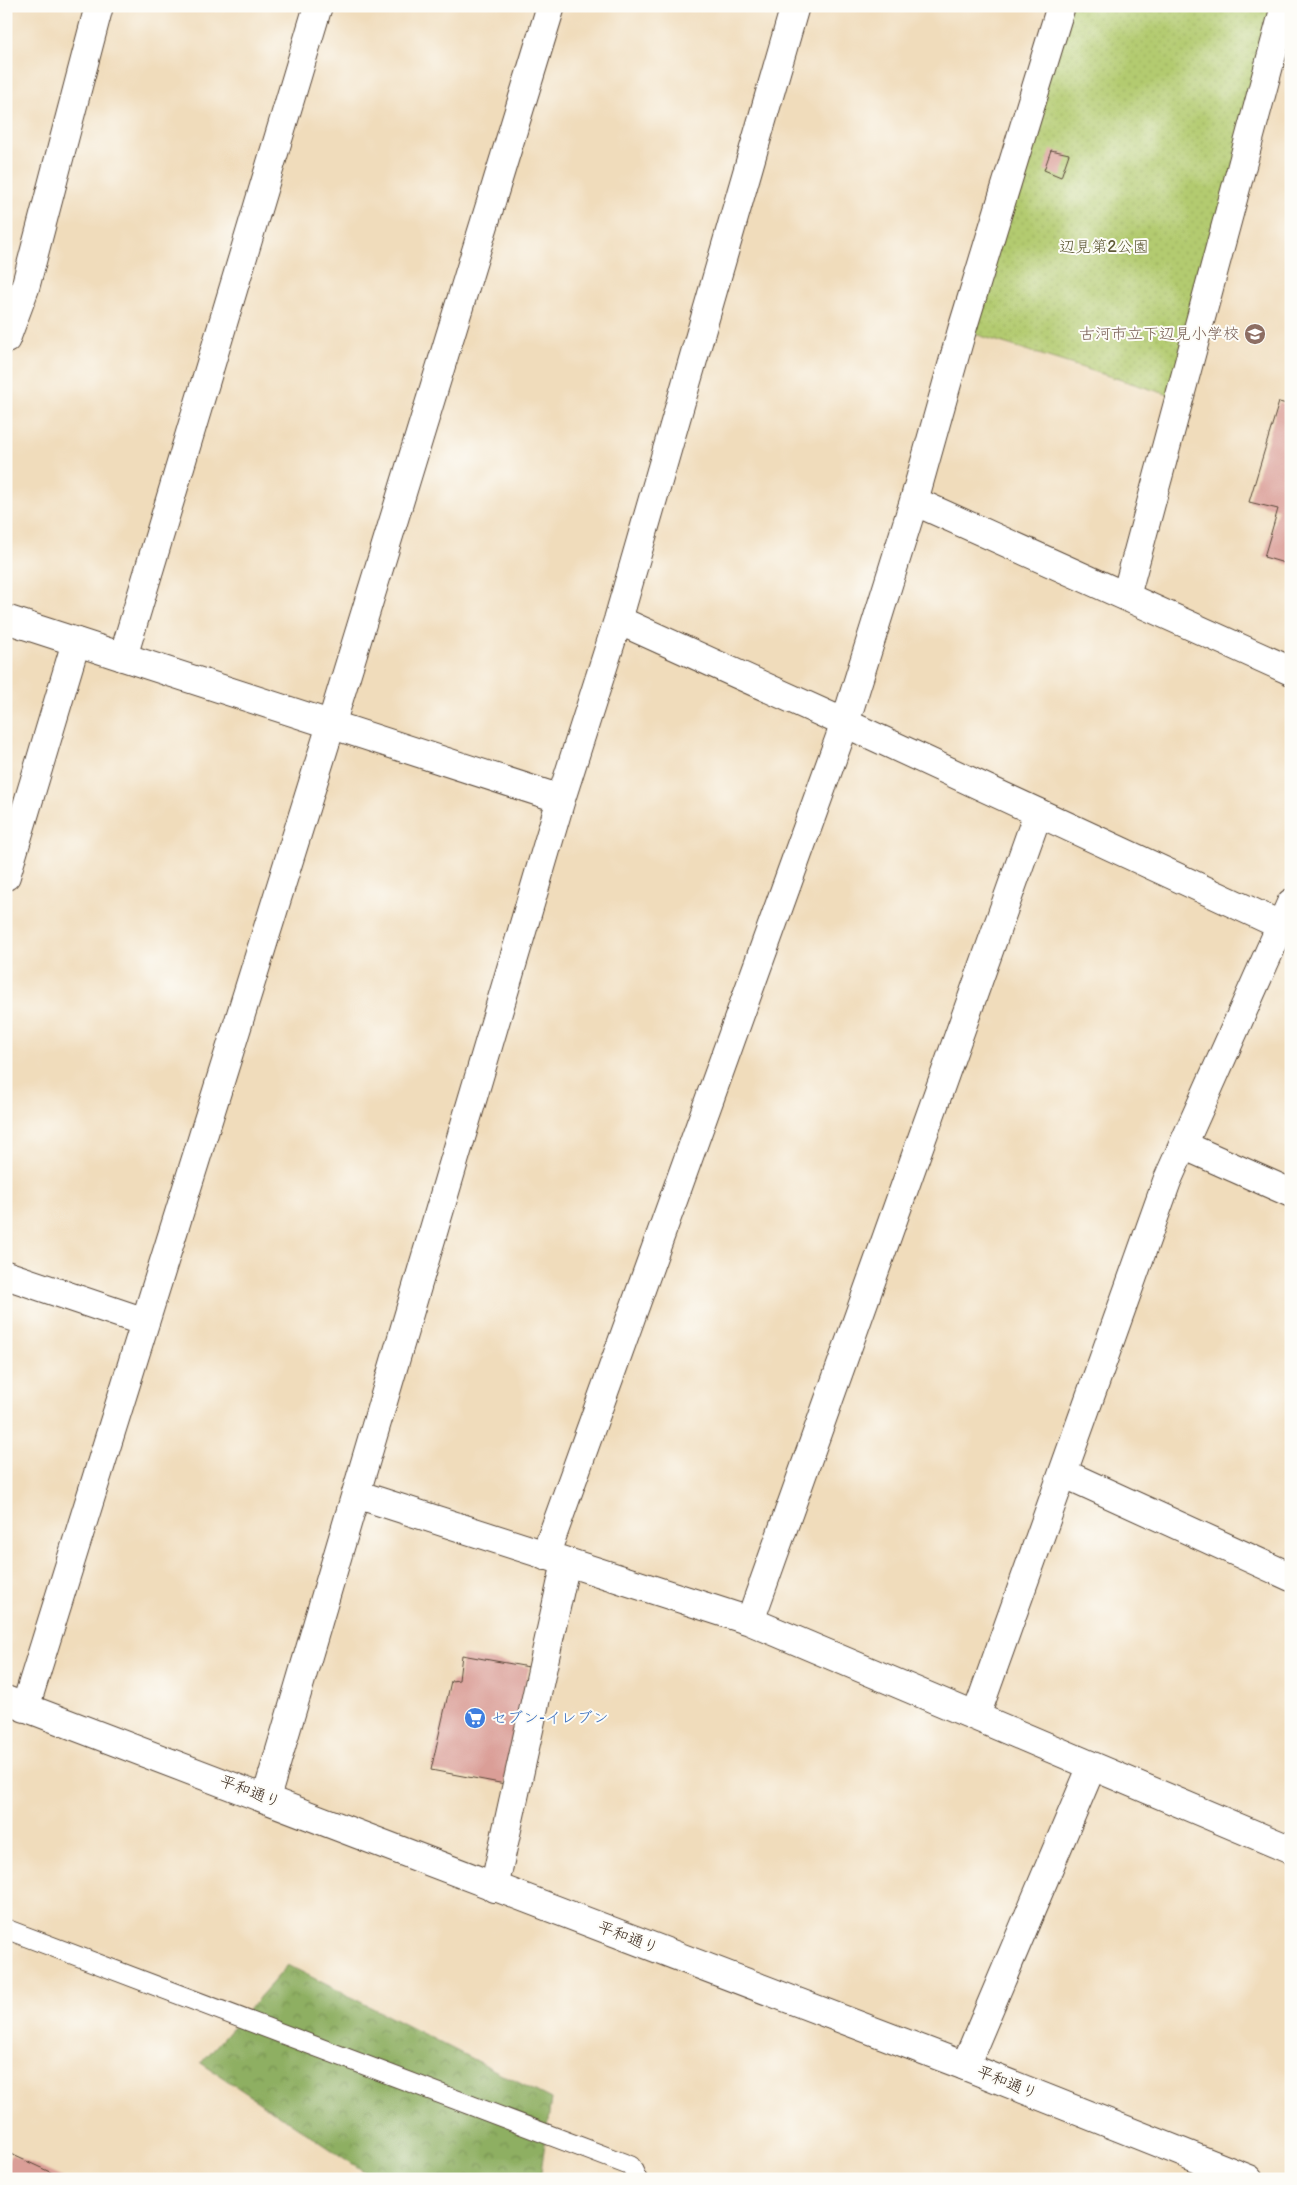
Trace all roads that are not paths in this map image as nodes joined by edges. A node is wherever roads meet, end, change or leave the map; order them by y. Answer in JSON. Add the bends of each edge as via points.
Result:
{"nodes":[{"id":1,"x":99,"y":6,"type":"edge"},
{"id":2,"x":318,"y":6,"type":"edge"},
{"id":3,"x":550,"y":6,"type":"edge"},
{"id":4,"x":795,"y":6,"type":"edge"},
{"id":5,"x":1061,"y":6,"type":"edge"},
{"id":6,"x":1285,"y":6,"type":"edge"},
{"id":7,"x":6,"y":340,"type":"edge"},
{"id":8,"x":914,"y":501,"type":"junction"},
{"id":9,"x":1126,"y":596,"type":"junction"},
{"id":10,"x":6,"y":619,"type":"edge"},
{"id":11,"x":618,"y":620,"type":"junction"},
{"id":12,"x":76,"y":642,"type":"junction"},
{"id":13,"x":123,"y":657,"type":"junction"},
{"id":14,"x":1291,"y":671,"type":"edge"},
{"id":15,"x":845,"y":724,"type":"junction"},
{"id":16,"x":331,"y":725,"type":"junction"},
{"id":17,"x":561,"y":799,"type":"junction"},
{"id":18,"x":1038,"y":813,"type":"junction"},
{"id":19,"x":8,"y":868,"type":"edge"},
{"id":20,"x":1287,"y":919,"type":"edge"},
{"id":21,"x":1183,"y":1145,"type":"junction"},
{"id":22,"x":1291,"y":1193,"type":"edge"},
{"id":23,"x":6,"y":1275,"type":"edge"},
{"id":24,"x":145,"y":1322,"type":"junction"},
{"id":25,"x":1063,"y":1473,"type":"junction"},
{"id":26,"x":356,"y":1494,"type":"junction"},
{"id":27,"x":556,"y":1559,"type":"junction"},
{"id":28,"x":1291,"y":1577,"type":"edge"},
{"id":29,"x":750,"y":1621,"type":"junction"},
{"id":30,"x":16,"y":1704,"type":"edge"},
{"id":31,"x":976,"y":1716,"type":"junction"},
{"id":32,"x":1092,"y":1766,"type":"junction"},
{"id":33,"x":266,"y":1798,"type":"junction"},
{"id":34,"x":1291,"y":1850,"type":"edge"},
{"id":35,"x":494,"y":1888,"type":"junction"},
{"id":36,"x":6,"y":1929,"type":"edge"},
{"id":37,"x":965,"y":2066,"type":"junction"},
{"id":38,"x":637,"y":2179,"type":"edge"},
{"id":39,"x":1249,"y":2179,"type":"edge"}],
"edges":[{"from":1,"to":7,"type":"street","via":[[25,288]]},
{"from":2,"to":13,"type":"street"},
{"from":3,"to":16,"type":"street"},
{"from":4,"to":11,"type":"street"},
{"from":5,"to":8,"type":"street","via":[[962,330]]},
{"from":6,"to":9,"type":"street"},
{"from":8,"to":9,"type":"street"},
{"from":8,"to":15,"type":"street"},
{"from":9,"to":14,"type":"street"},
{"from":10,"to":12,"type":"street"},
{"from":11,"to":15,"type":"street"},
{"from":11,"to":17,"type":"street"},
{"from":12,"to":13,"type":"street"},
{"from":12,"to":19,"type":"street"},
{"from":13,"to":16,"type":"street"},
{"from":15,"to":18,"type":"street"},
{"from":15,"to":27,"type":"street"},
{"from":16,"to":17,"type":"street"},
{"from":16,"to":24,"type":"street"},
{"from":17,"to":26,"type":"street"},
{"from":18,"to":20,"type":"street"},
{"from":18,"to":29,"type":"street"},
{"from":20,"to":21,"type":"street"},
{"from":21,"to":22,"type":"street"},
{"from":21,"to":25,"type":"street","via":[[1167,1181]]},
{"from":23,"to":24,"type":"street"},
{"from":24,"to":30,"type":"street"},
{"from":25,"to":28,"type":"street"},
{"from":25,"to":31,"type":"street"},
{"from":26,"to":27,"type":"street"},
{"from":26,"to":33,"type":"street"},
{"from":27,"to":29,"type":"street"},
{"from":27,"to":35,"type":"street"},
{"from":29,"to":31,"type":"street"},
{"from":30,"to":33,"type":"street","name":"平和通り"},
{"from":31,"to":32,"type":"street"},
{"from":32,"to":34,"type":"street"},
{"from":32,"to":37,"type":"street"},
{"from":33,"to":35,"type":"street","name":"平和通り"},
{"from":35,"to":37,"type":"street","name":"平和通り"},
{"from":36,"to":38,"type":"lane","via":[[631,2166]]},
{"from":37,"to":39,"type":"street","name":"平和通り"}]}
